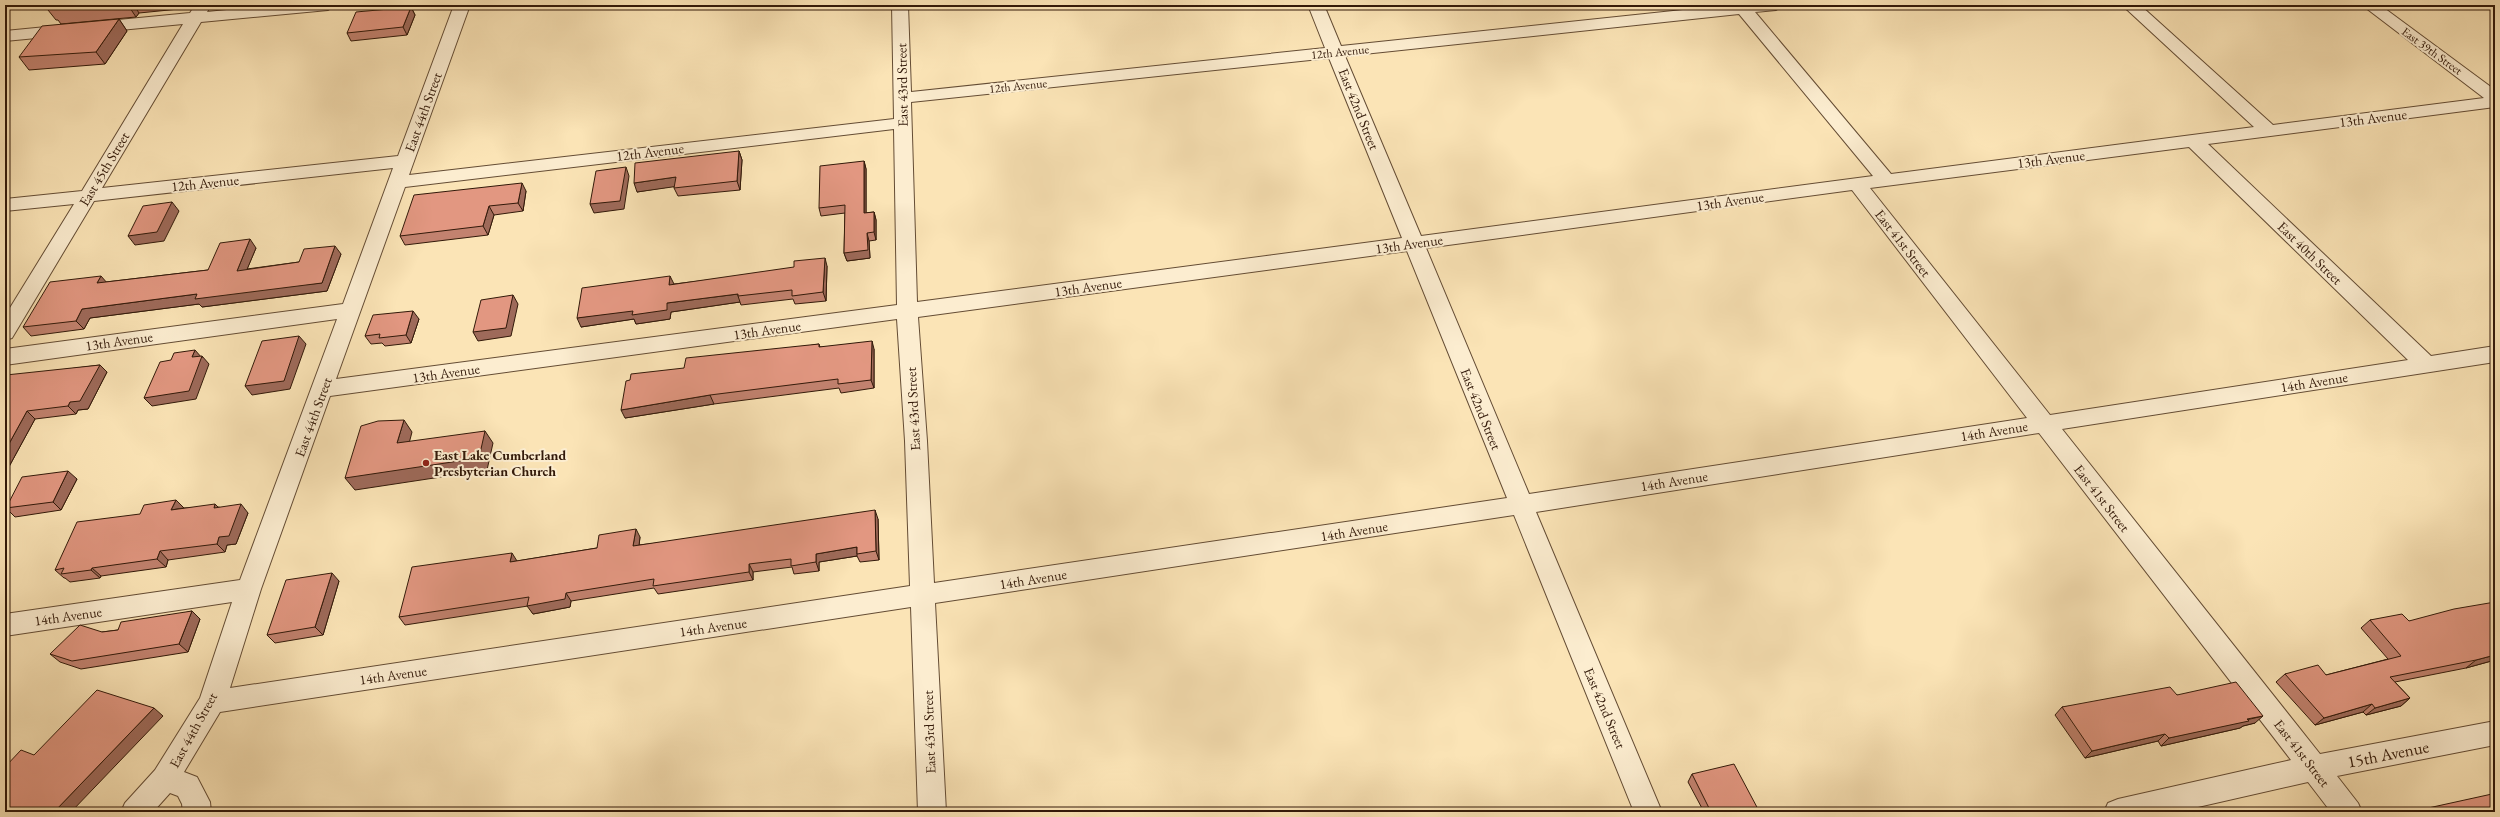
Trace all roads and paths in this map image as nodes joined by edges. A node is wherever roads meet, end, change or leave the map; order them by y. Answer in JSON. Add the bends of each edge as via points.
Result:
{"nodes":[{"id":1,"x":328,"y":5,"type":"edge"},
{"id":2,"x":462,"y":5,"type":"edge"},
{"id":3,"x":900,"y":5,"type":"edge"},
{"id":4,"x":1316,"y":5,"type":"edge"},
{"id":5,"x":1776,"y":5,"type":"edge"},
{"id":6,"x":2130,"y":5,"type":"edge"},
{"id":7,"x":2370,"y":5,"type":"edge"},
{"id":8,"x":1741,"y":7,"type":"edge"},
{"id":9,"x":200,"y":11,"type":"edge"},
{"id":10,"x":5,"y":36,"type":"edge"},
{"id":11,"x":1336,"y":53,"type":"junction"},
{"id":12,"x":903,"y":98,"type":"junction"},
{"id":13,"x":2495,"y":98,"type":"edge"},
{"id":14,"x":2495,"y":102,"type":"edge"},
{"id":15,"x":903,"y":122,"type":"junction"},
{"id":16,"x":2269,"y":131,"type":"junction"},
{"id":17,"x":2194,"y":141,"type":"junction"},
{"id":18,"x":405,"y":161,"type":"junction"},
{"id":19,"x":1886,"y":180,"type":"junction"},
{"id":20,"x":398,"y":182,"type":"junction"},
{"id":21,"x":1857,"y":184,"type":"junction"},
{"id":22,"x":87,"y":196,"type":"junction"},
{"id":23,"x":5,"y":205,"type":"edge"},
{"id":24,"x":1414,"y":243,"type":"junction"},
{"id":25,"x":351,"y":310,"type":"junction"},
{"id":26,"x":907,"y":312,"type":"junction"},
{"id":27,"x":5,"y":333,"type":"edge"},
{"id":28,"x":2495,"y":354,"type":"edge"},
{"id":29,"x":5,"y":357,"type":"edge"},
{"id":30,"x":2426,"y":364,"type":"junction"},
{"id":31,"x":323,"y":389,"type":"junction"},
{"id":32,"x":2043,"y":423,"type":"junction"},
{"id":33,"x":1520,"y":505,"type":"junction"},
{"id":34,"x":249,"y":589,"type":"junction"},
{"id":35,"x":923,"y":596,"type":"junction"},
{"id":36,"x":5,"y":625,"type":"edge"},
{"id":37,"x":212,"y":702,"type":"junction"},
{"id":38,"x":2495,"y":733,"type":"edge"},
{"id":39,"x":2314,"y":768,"type":"junction"},
{"id":40,"x":165,"y":779,"type":"junction"},
{"id":41,"x":135,"y":812,"type":"edge"},
{"id":42,"x":197,"y":812,"type":"edge"},
{"id":43,"x":932,"y":812,"type":"edge"},
{"id":44,"x":1648,"y":812,"type":"edge"},
{"id":45,"x":2118,"y":812,"type":"edge"},
{"id":46,"x":2348,"y":812,"type":"edge"}],
"edges":[{"from":1,"to":9,"type":"street"},
{"from":2,"to":18,"type":"street","name":"East 44th Street"},
{"from":3,"to":12,"type":"street","name":"East 43rd Street"},
{"from":4,"to":11,"type":"street","name":"East 42nd Street"},
{"from":5,"to":8,"type":"street","name":"12th Avenue"},
{"from":6,"to":16,"type":"street"},
{"from":7,"to":13,"type":"street","name":"East 39th Street"},
{"from":8,"to":11,"type":"street","name":"12th Avenue"},
{"from":8,"to":19,"type":"street"},
{"from":9,"to":10,"type":"street"},
{"from":9,"to":22,"type":"street","name":"East 45th Street"},
{"from":11,"to":12,"type":"street","name":"12th Avenue"},
{"from":11,"to":24,"type":"street","name":"East 42nd Street"},
{"from":12,"to":15,"type":"street","name":"East 43rd Street"},
{"from":14,"to":16,"type":"street","name":"13th Avenue"},
{"from":15,"to":20,"type":"street","name":"12th Avenue"},
{"from":15,"to":26,"type":"street","name":"East 43rd Street"},
{"from":16,"to":17,"type":"street","name":"13th Avenue"},
{"from":17,"to":19,"type":"street","name":"13th Avenue"},
{"from":17,"to":30,"type":"street","name":"East 40th Street"},
{"from":18,"to":20,"type":"street","name":"East 44th Street"},
{"from":18,"to":22,"type":"street","name":"12th Avenue"},
{"from":19,"to":21,"type":"street","name":"13th Avenue"},
{"from":20,"to":25,"type":"street","name":"East 44th Street"},
{"from":21,"to":24,"type":"street","name":"13th Avenue"},
{"from":21,"to":32,"type":"street","name":"East 41st Street"},
{"from":22,"to":23,"type":"street","name":"12th Avenue"},
{"from":22,"to":27,"type":"street","name":"East 45th Street"},
{"from":24,"to":26,"type":"street","name":"13th Avenue"},
{"from":24,"to":33,"type":"street","name":"East 42nd Street"},
{"from":25,"to":29,"type":"street","name":"13th Avenue"},
{"from":25,"to":31,"type":"street","name":"East 44th Street"},
{"from":26,"to":31,"type":"street","name":"13th Avenue"},
{"from":26,"to":35,"type":"street","name":"East 43rd Street"},
{"from":28,"to":30,"type":"street","name":"14th Avenue"},
{"from":30,"to":32,"type":"street","name":"14th Avenue"},
{"from":31,"to":34,"type":"street","name":"East 44th Street"},
{"from":32,"to":33,"type":"street","name":"14th Avenue"},
{"from":32,"to":39,"type":"street","name":"East 41st Street"},
{"from":33,"to":35,"type":"street","name":"14th Avenue"},
{"from":33,"to":44,"type":"street","name":"East 42nd Street"},
{"from":34,"to":36,"type":"street","name":"14th Avenue"},
{"from":34,"to":37,"type":"street","name":"East 44th Street"},
{"from":35,"to":37,"type":"street","name":"14th Avenue"},
{"from":35,"to":43,"type":"street","name":"East 43rd Street"},
{"from":37,"to":40,"type":"street","name":"East 44th Street"},
{"from":38,"to":39,"type":"street","name":"15th Avenue"},
{"from":39,"to":45,"type":"street","name":"15th Avenue"},
{"from":39,"to":46,"type":"street","name":"East 41st Street"},
{"from":40,"to":41,"type":"street","name":"East 44th Street"},
{"from":40,"to":42,"type":"street","via":[[187,786],[196,802]]}]}
